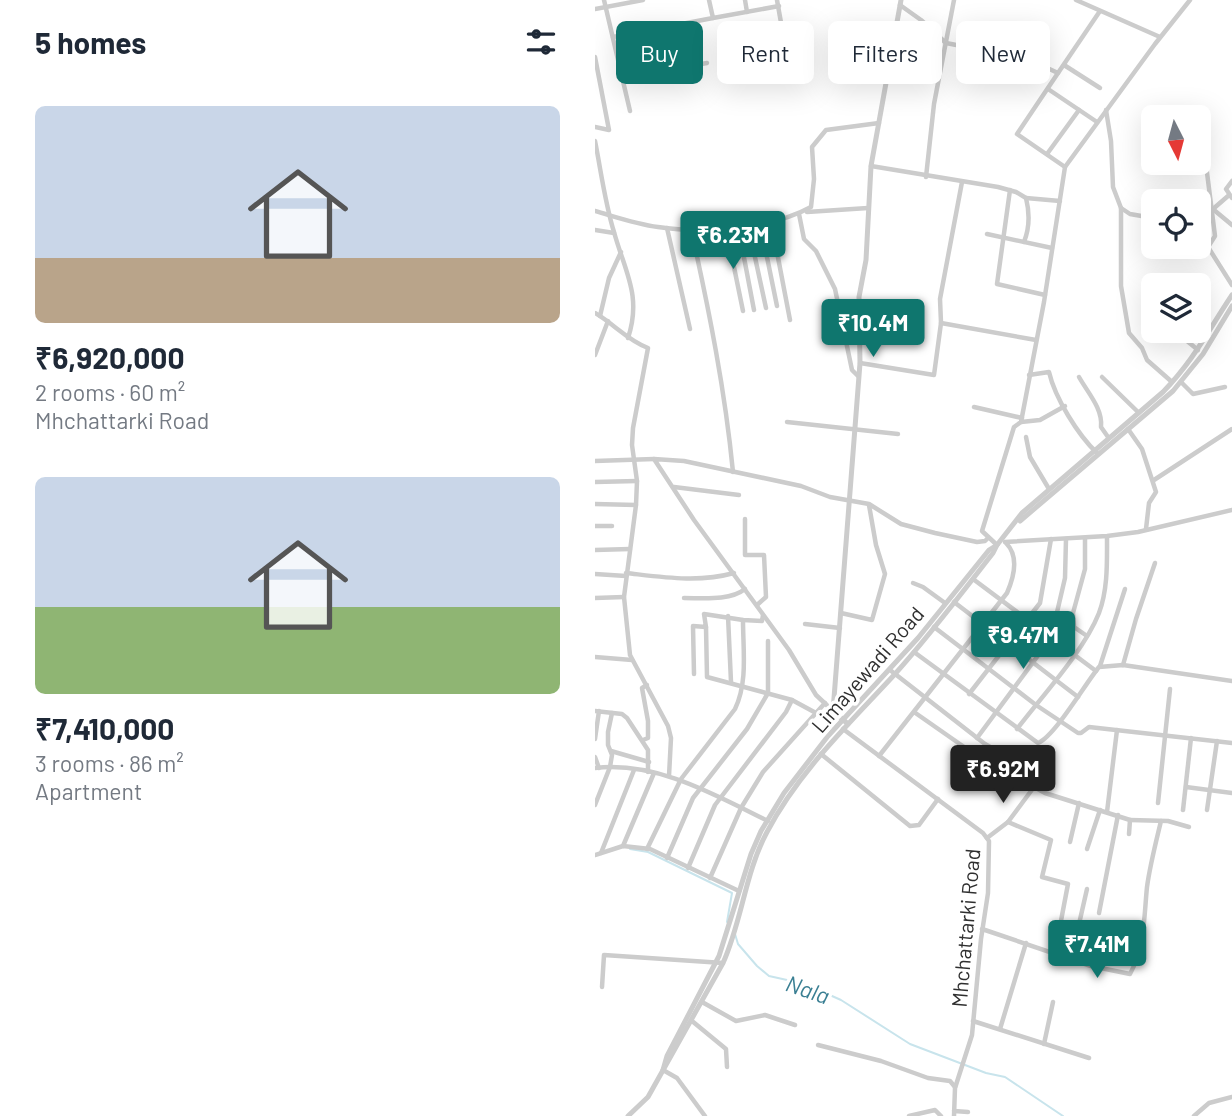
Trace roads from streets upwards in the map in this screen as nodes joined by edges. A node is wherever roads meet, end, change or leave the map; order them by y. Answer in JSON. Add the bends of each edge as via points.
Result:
{"nodes":[{"id":1,"x":604,"y":0,"type":"edge"},
{"id":2,"x":643,"y":0,"type":"edge"},
{"id":3,"x":709,"y":0,"type":"edge"},
{"id":4,"x":745,"y":0,"type":"edge"},
{"id":5,"x":954,"y":0,"type":"edge"},
{"id":6,"x":1076,"y":0,"type":"edge"},
{"id":7,"x":1190,"y":0,"type":"edge"},
{"id":8,"x":900,"y":2,"type":"edge"},
{"id":9,"x":778,"y":3,"type":"edge"},
{"id":10,"x":606,"y":7,"type":"junction"},
{"id":11,"x":595,"y":9,"type":"edge"},
{"id":12,"x":1100,"y":11,"type":"junction"},
{"id":13,"x":747,"y":12,"type":"junction"},
{"id":14,"x":713,"y":18,"type":"junction"},
{"id":15,"x":781,"y":21,"type":"edge"},
{"id":16,"x":613,"y":37,"type":"junction"},
{"id":17,"x":1160,"y":37,"type":"junction"},
{"id":18,"x":946,"y":43,"type":"junction"},
{"id":19,"x":616,"y":51,"type":"edge"},
{"id":20,"x":595,"y":57,"type":"edge"},
{"id":21,"x":707,"y":63,"type":"dead end"},
{"id":22,"x":703,"y":64,"type":"edge"},
{"id":23,"x":1064,"y":65,"type":"junction"},
{"id":24,"x":1058,"y":74,"type":"junction"},
{"id":25,"x":623,"y":84,"type":"edge"},
{"id":26,"x":1100,"y":88,"type":"dead end"},
{"id":27,"x":1048,"y":89,"type":"junction"},
{"id":28,"x":1079,"y":110,"type":"junction"},
{"id":29,"x":1106,"y":110,"type":"junction"},
{"id":30,"x":630,"y":111,"type":"dead end"},
{"id":31,"x":1097,"y":122,"type":"junction"},
{"id":32,"x":879,"y":123,"type":"junction"},
{"id":33,"x":595,"y":127,"type":"edge"},
{"id":34,"x":595,"y":141,"type":"edge"},
{"id":35,"x":1047,"y":155,"type":"junction"},
{"id":36,"x":871,"y":166,"type":"junction"},
{"id":37,"x":1065,"y":167,"type":"junction"},
{"id":38,"x":598,"y":168,"type":"edge"},
{"id":39,"x":1208,"y":175,"type":"edge"},
{"id":40,"x":926,"y":177,"type":"junction"},
{"id":41,"x":1232,"y":181,"type":"edge"},
{"id":42,"x":962,"y":182,"type":"junction"},
{"id":43,"x":1010,"y":190,"type":"junction"},
{"id":44,"x":1230,"y":197,"type":"edge"},
{"id":45,"x":1026,"y":198,"type":"junction"},
{"id":46,"x":1060,"y":201,"type":"junction"},
{"id":47,"x":868,"y":208,"type":"junction"},
{"id":48,"x":1121,"y":208,"type":"junction"},
{"id":49,"x":1213,"y":209,"type":"junction"},
{"id":50,"x":595,"y":211,"type":"edge"},
{"id":51,"x":801,"y":213,"type":"junction"},
{"id":52,"x":610,"y":215,"type":"junction"},
{"id":53,"x":1141,"y":216,"type":"edge"},
{"id":54,"x":771,"y":221,"type":"junction"},
{"id":55,"x":760,"y":223,"type":"junction"},
{"id":56,"x":748,"y":225,"type":"junction"},
{"id":57,"x":1232,"y":225,"type":"edge"},
{"id":58,"x":737,"y":226,"type":"junction"},
{"id":59,"x":667,"y":228,"type":"junction"},
{"id":60,"x":726,"y":228,"type":"junction"},
{"id":61,"x":691,"y":229,"type":"junction"},
{"id":62,"x":595,"y":230,"type":"edge"},
{"id":63,"x":614,"y":233,"type":"junction"},
{"id":64,"x":987,"y":234,"type":"dead end"},
{"id":65,"x":1003,"y":237,"type":"junction"},
{"id":66,"x":1024,"y":242,"type":"junction"},
{"id":67,"x":1211,"y":243,"type":"edge"},
{"id":68,"x":1052,"y":248,"type":"junction"},
{"id":69,"x":621,"y":252,"type":"junction"},
{"id":70,"x":1211,"y":252,"type":"edge"},
{"id":71,"x":1232,"y":285,"type":"edge"},
{"id":72,"x":1045,"y":295,"type":"junction"},
{"id":73,"x":1232,"y":295,"type":"edge"},
{"id":74,"x":777,"y":306,"type":"dead end"},
{"id":75,"x":1232,"y":306,"type":"edge"},
{"id":76,"x":766,"y":308,"type":"dead end"},
{"id":77,"x":754,"y":310,"type":"dead end"},
{"id":78,"x":743,"y":311,"type":"dead end"},
{"id":79,"x":597,"y":314,"type":"edge"},
{"id":80,"x":790,"y":320,"type":"dead end"},
{"id":81,"x":608,"y":321,"type":"junction"},
{"id":82,"x":941,"y":323,"type":"junction"},
{"id":83,"x":690,"y":329,"type":"dead end"},
{"id":84,"x":628,"y":338,"type":"junction"},
{"id":85,"x":1037,"y":340,"type":"junction"},
{"id":86,"x":1189,"y":343,"type":"edge"},
{"id":87,"x":1198,"y":351,"type":"junction"},
{"id":88,"x":595,"y":355,"type":"edge"},
{"id":89,"x":860,"y":363,"type":"junction"},
{"id":90,"x":1029,"y":375,"type":"junction"},
{"id":91,"x":858,"y":376,"type":"junction"},
{"id":92,"x":1079,"y":377,"type":"dead end"},
{"id":93,"x":1102,"y":377,"type":"dead end"},
{"id":94,"x":1172,"y":382,"type":"junction"},
{"id":95,"x":1181,"y":382,"type":"junction"},
{"id":96,"x":1225,"y":387,"type":"dead end"},
{"id":97,"x":974,"y":407,"type":"dead end"},
{"id":98,"x":1065,"y":407,"type":"junction"},
{"id":99,"x":1138,"y":412,"type":"junction"},
{"id":100,"x":1021,"y":420,"type":"junction"},
{"id":101,"x":787,"y":422,"type":"dead end"},
{"id":102,"x":1127,"y":428,"type":"junction"},
{"id":103,"x":854,"y":429,"type":"junction"},
{"id":104,"x":1232,"y":429,"type":"edge"},
{"id":105,"x":898,"y":434,"type":"dead end"},
{"id":106,"x":1026,"y":437,"type":"dead end"},
{"id":107,"x":1108,"y":437,"type":"junction"},
{"id":108,"x":1095,"y":452,"type":"junction"},
{"id":109,"x":633,"y":458,"type":"junction"},
{"id":110,"x":653,"y":459,"type":"junction"},
{"id":111,"x":595,"y":461,"type":"edge"},
{"id":112,"x":733,"y":472,"type":"junction"},
{"id":113,"x":1154,"y":480,"type":"junction"},
{"id":114,"x":637,"y":481,"type":"junction"},
{"id":115,"x":595,"y":482,"type":"edge"},
{"id":116,"x":673,"y":487,"type":"junction"},
{"id":117,"x":1049,"y":489,"type":"junction"},
{"id":118,"x":739,"y":495,"type":"dead end"},
{"id":119,"x":849,"y":501,"type":"junction"},
{"id":120,"x":595,"y":504,"type":"edge"},
{"id":121,"x":869,"y":504,"type":"junction"},
{"id":122,"x":636,"y":505,"type":"junction"},
{"id":123,"x":1232,"y":510,"type":"edge"},
{"id":124,"x":745,"y":519,"type":"dead end"},
{"id":125,"x":1014,"y":525,"type":"junction"},
{"id":126,"x":595,"y":526,"type":"edge"},
{"id":127,"x":612,"y":526,"type":"dead end"},
{"id":128,"x":1146,"y":530,"type":"junction"},
{"id":129,"x":1107,"y":536,"type":"junction"},
{"id":130,"x":988,"y":538,"type":"junction"},
{"id":131,"x":1066,"y":539,"type":"junction"},
{"id":132,"x":1085,"y":539,"type":"junction"},
{"id":133,"x":1051,"y":540,"type":"junction"},
{"id":134,"x":1001,"y":542,"type":"junction"},
{"id":135,"x":630,"y":550,"type":"junction"},
{"id":136,"x":595,"y":551,"type":"edge"},
{"id":137,"x":1155,"y":563,"type":"dead end"},
{"id":138,"x":734,"y":573,"type":"junction"},
{"id":139,"x":595,"y":574,"type":"edge"},
{"id":140,"x":626,"y":574,"type":"junction"},
{"id":141,"x":973,"y":579,"type":"junction"},
{"id":142,"x":913,"y":583,"type":"dead end"},
{"id":143,"x":745,"y":589,"type":"junction"},
{"id":144,"x":1125,"y":589,"type":"dead end"},
{"id":145,"x":624,"y":597,"type":"junction"},
{"id":146,"x":595,"y":598,"type":"edge"},
{"id":147,"x":684,"y":598,"type":"dead end"},
{"id":148,"x":1001,"y":601,"type":"junction"},
{"id":149,"x":954,"y":602,"type":"junction"},
{"id":150,"x":945,"y":603,"type":"junction"},
{"id":151,"x":757,"y":605,"type":"junction"},
{"id":152,"x":841,"y":613,"type":"junction"},
{"id":153,"x":764,"y":614,"type":"junction"},
{"id":154,"x":728,"y":616,"type":"junction"},
{"id":155,"x":743,"y":620,"type":"junction"},
{"id":156,"x":1027,"y":620,"type":"junction"},
{"id":157,"x":805,"y":624,"type":"dead end"},
{"id":158,"x":983,"y":626,"type":"junction"},
{"id":159,"x":706,"y":627,"type":"junction"},
{"id":160,"x":934,"y":627,"type":"junction"},
{"id":161,"x":840,"y":628,"type":"junction"},
{"id":162,"x":1087,"y":636,"type":"junction"},
{"id":163,"x":1051,"y":638,"type":"junction"},
{"id":164,"x":768,"y":642,"type":"dead end"},
{"id":165,"x":1008,"y":645,"type":"junction"},
{"id":166,"x":963,"y":650,"type":"junction"},
{"id":167,"x":914,"y":652,"type":"junction"},
{"id":168,"x":1074,"y":655,"type":"junction"},
{"id":169,"x":595,"y":657,"type":"edge"},
{"id":170,"x":633,"y":661,"type":"junction"},
{"id":171,"x":1032,"y":663,"type":"junction"},
{"id":172,"x":1123,"y":665,"type":"junction"},
{"id":173,"x":1098,"y":669,"type":"junction"},
{"id":174,"x":989,"y":670,"type":"junction"},
{"id":175,"x":893,"y":671,"type":"junction"},
{"id":176,"x":694,"y":674,"type":"dead end"},
{"id":177,"x":943,"y":675,"type":"junction"},
{"id":178,"x":1055,"y":680,"type":"junction"},
{"id":179,"x":1232,"y":681,"type":"edge"},
{"id":180,"x":731,"y":682,"type":"junction"},
{"id":181,"x":647,"y":685,"type":"junction"},
{"id":182,"x":743,"y":686,"type":"junction"},
{"id":183,"x":1014,"y":688,"type":"junction"},
{"id":184,"x":1170,"y":689,"type":"dead end"},
{"id":185,"x":768,"y":693,"type":"junction"},
{"id":186,"x":969,"y":694,"type":"junction"},
{"id":187,"x":1078,"y":697,"type":"junction"},
{"id":188,"x":926,"y":698,"type":"junction"},
{"id":189,"x":792,"y":700,"type":"junction"},
{"id":190,"x":825,"y":703,"type":"junction"},
{"id":191,"x":1036,"y":705,"type":"junction"},
{"id":192,"x":597,"y":711,"type":"edge"},
{"id":193,"x":833,"y":711,"type":"junction"},
{"id":194,"x":914,"y":712,"type":"junction"},
{"id":195,"x":613,"y":713,"type":"junction"},
{"id":196,"x":816,"y":713,"type":"junction"},
{"id":197,"x":995,"y":713,"type":"junction"},
{"id":198,"x":1060,"y":721,"type":"junction"},
{"id":199,"x":845,"y":724,"type":"junction"},
{"id":200,"x":1017,"y":729,"type":"junction"},
{"id":201,"x":1117,"y":730,"type":"junction"},
{"id":202,"x":1164,"y":735,"type":"junction"},
{"id":203,"x":977,"y":738,"type":"junction"},
{"id":204,"x":1191,"y":738,"type":"junction"},
{"id":205,"x":595,"y":739,"type":"edge"},
{"id":206,"x":643,"y":740,"type":"junction"},
{"id":207,"x":1217,"y":741,"type":"junction"},
{"id":208,"x":1232,"y":743,"type":"edge"},
{"id":209,"x":611,"y":751,"type":"junction"},
{"id":210,"x":821,"y":754,"type":"junction"},
{"id":211,"x":879,"y":756,"type":"junction"},
{"id":212,"x":977,"y":756,"type":"dead end"},
{"id":213,"x":595,"y":757,"type":"edge"},
{"id":214,"x":649,"y":762,"type":"junction"},
{"id":215,"x":610,"y":767,"type":"junction"},
{"id":216,"x":597,"y":768,"type":"edge"},
{"id":217,"x":634,"y":770,"type":"junction"},
{"id":218,"x":648,"y":772,"type":"junction"},
{"id":219,"x":655,"y":773,"type":"junction"},
{"id":220,"x":669,"y":776,"type":"junction"},
{"id":221,"x":681,"y":779,"type":"junction"},
{"id":222,"x":1034,"y":787,"type":"junction"},
{"id":223,"x":1186,"y":787,"type":"junction"},
{"id":224,"x":701,"y":789,"type":"junction"},
{"id":225,"x":1210,"y":790,"type":"junction"},
{"id":226,"x":1232,"y":793,"type":"edge"},
{"id":227,"x":720,"y":798,"type":"junction"},
{"id":228,"x":938,"y":799,"type":"junction"},
{"id":229,"x":1079,"y":803,"type":"junction"},
{"id":230,"x":1158,"y":803,"type":"dead end"},
{"id":231,"x":595,"y":805,"type":"edge"},
{"id":232,"x":741,"y":808,"type":"junction"},
{"id":233,"x":1100,"y":810,"type":"junction"},
{"id":234,"x":1183,"y":810,"type":"dead end"},
{"id":235,"x":1207,"y":810,"type":"dead end"},
{"id":236,"x":1107,"y":812,"type":"junction"},
{"id":237,"x":1118,"y":815,"type":"junction"},
{"id":238,"x":1130,"y":820,"type":"junction"},
{"id":239,"x":770,"y":821,"type":"junction"},
{"id":240,"x":1161,"y":821,"type":"junction"},
{"id":241,"x":1008,"y":822,"type":"junction"},
{"id":242,"x":1189,"y":827,"type":"dead end"},
{"id":243,"x":1129,"y":834,"type":"dead end"},
{"id":244,"x":987,"y":838,"type":"junction"},
{"id":245,"x":1070,"y":842,"type":"dead end"},
{"id":246,"x":622,"y":846,"type":"junction"},
{"id":247,"x":647,"y":849,"type":"junction"},
{"id":248,"x":1087,"y":849,"type":"dead end"},
{"id":249,"x":598,"y":855,"type":"edge"},
{"id":250,"x":667,"y":858,"type":"junction"},
{"id":251,"x":688,"y":868,"type":"junction"},
{"id":252,"x":710,"y":878,"type":"junction"},
{"id":253,"x":1087,"y":889,"type":"dead end"},
{"id":254,"x":739,"y":891,"type":"junction"},
{"id":255,"x":1099,"y":913,"type":"dead end"},
{"id":256,"x":734,"y":925,"type":"junction"},
{"id":257,"x":1060,"y":926,"type":"dead end"},
{"id":258,"x":982,"y":929,"type":"junction"},
{"id":259,"x":1025,"y":943,"type":"junction"},
{"id":260,"x":1072,"y":959,"type":"junction"},
{"id":261,"x":719,"y":963,"type":"junction"},
{"id":262,"x":602,"y":987,"type":"dead end"},
{"id":263,"x":702,"y":1002,"type":"junction"},
{"id":264,"x":1053,"y":1002,"type":"dead end"},
{"id":265,"x":692,"y":1021,"type":"junction"},
{"id":266,"x":973,"y":1021,"type":"junction"},
{"id":267,"x":796,"y":1025,"type":"dead end"},
{"id":268,"x":1000,"y":1030,"type":"junction"},
{"id":269,"x":1044,"y":1044,"type":"junction"},
{"id":270,"x":818,"y":1045,"type":"dead end"},
{"id":271,"x":1089,"y":1058,"type":"dead end"},
{"id":272,"x":727,"y":1067,"type":"dead end"},
{"id":273,"x":663,"y":1070,"type":"junction"},
{"id":274,"x":955,"y":1088,"type":"junction"},
{"id":275,"x":1232,"y":1097,"type":"edge"},
{"id":276,"x":968,"y":1112,"type":"dead end"},
{"id":277,"x":954,"y":1114,"type":"edge"},
{"id":278,"x":628,"y":1116,"type":"edge"},
{"id":279,"x":705,"y":1116,"type":"edge"},
{"id":280,"x":909,"y":1116,"type":"edge"},
{"id":281,"x":941,"y":1116,"type":"edge"},
{"id":282,"x":1194,"y":1116,"type":"edge"}],
"edges":[{"from":1,"to":10,"type":"street"},
{"from":2,"to":10,"type":"street"},
{"from":3,"to":14,"type":"street"},
{"from":4,"to":13,"type":"street"},
{"from":5,"to":18,"type":"street"},
{"from":6,"to":12,"type":"street"},
{"from":7,"to":17,"type":"street"},
{"from":8,"to":18,"type":"street"},
{"from":8,"to":32,"type":"street"},
{"from":9,"to":13,"type":"street"},
{"from":9,"to":15,"type":"street"},
{"from":10,"to":11,"type":"street"},
{"from":10,"to":16,"type":"street"},
{"from":12,"to":17,"type":"street"},
{"from":12,"to":23,"type":"street"},
{"from":13,"to":14,"type":"street"},
{"from":14,"to":16,"type":"street"},
{"from":16,"to":19,"type":"street"},
{"from":17,"to":29,"type":"street"},
{"from":18,"to":24,"type":"street","via":[[1028,59]]},
{"from":18,"to":40,"type":"street"},
{"from":20,"to":33,"type":"street","via":[[609,130]]},
{"from":21,"to":22,"type":"street"},
{"from":23,"to":24,"type":"street"},
{"from":23,"to":26,"type":"street"},
{"from":24,"to":27,"type":"street"},
{"from":25,"to":30,"type":"street"},
{"from":27,"to":28,"type":"street"},
{"from":27,"to":35,"type":"street","via":[[1017,134]]},
{"from":28,"to":31,"type":"street"},
{"from":28,"to":35,"type":"street"},
{"from":29,"to":31,"type":"street"},
{"from":29,"to":48,"type":"street","via":[[1113,187]]},
{"from":31,"to":37,"type":"street"},
{"from":32,"to":36,"type":"street"},
{"from":32,"to":51,"type":"street","via":[[826,130],[812,148],[814,197],[811,207]]},
{"from":34,"to":38,"type":"street"},
{"from":35,"to":37,"type":"street"},
{"from":36,"to":40,"type":"street"},
{"from":36,"to":47,"type":"street"},
{"from":37,"to":46,"type":"street"},
{"from":38,"to":52,"type":"street"},
{"from":39,"to":49,"type":"street"},
{"from":40,"to":42,"type":"street"},
{"from":41,"to":44,"type":"street","via":[[1226,190]]},
{"from":42,"to":43,"type":"street"},
{"from":42,"to":82,"type":"street","via":[[940,299]]},
{"from":43,"to":45,"type":"street"},
{"from":43,"to":65,"type":"street"},
{"from":44,"to":49,"type":"street"},
{"from":45,"to":46,"type":"street"},
{"from":45,"to":66,"type":"street","via":[[1030,222]]},
{"from":46,"to":68,"type":"street"},
{"from":47,"to":51,"type":"street"},
{"from":47,"to":89,"type":"street","via":[[859,297]]},
{"from":48,"to":53,"type":"street"},
{"from":48,"to":94,"type":"street","via":[[1121,286],[1129,333],[1147,360]]},
{"from":49,"to":57,"type":"street"},
{"from":49,"to":67,"type":"street","via":[[1216,236]]},
{"from":50,"to":52,"type":"street"},
{"from":51,"to":54,"type":"street"},
{"from":51,"to":91,"type":"street","via":[[804,239],[816,251],[835,289],[852,370]]},
{"from":52,"to":59,"type":"street"},
{"from":52,"to":63,"type":"street"},
{"from":54,"to":55,"type":"street"},
{"from":54,"to":80,"type":"street"},
{"from":55,"to":56,"type":"street"},
{"from":55,"to":74,"type":"street"},
{"from":56,"to":58,"type":"street"},
{"from":56,"to":76,"type":"street"},
{"from":58,"to":60,"type":"street"},
{"from":58,"to":77,"type":"street"},
{"from":59,"to":61,"type":"street"},
{"from":59,"to":83,"type":"street"},
{"from":60,"to":61,"type":"street"},
{"from":60,"to":78,"type":"street"},
{"from":61,"to":112,"type":"street","via":[[715,340]]},
{"from":62,"to":63,"type":"street"},
{"from":63,"to":69,"type":"street"},
{"from":64,"to":65,"type":"street"},
{"from":65,"to":66,"type":"street"},
{"from":65,"to":72,"type":"street","via":[[997,284]]},
{"from":66,"to":68,"type":"street"},
{"from":68,"to":72,"type":"street"},
{"from":69,"to":79,"type":"street"},
{"from":69,"to":84,"type":"street","via":[[634,295]]},
{"from":70,"to":71,"type":"street"},
{"from":72,"to":85,"type":"street"},
{"from":73,"to":87,"type":"street","name":"Limayewadi Road"},
{"from":75,"to":95,"type":"street","name":"Limayewadi Road"},
{"from":79,"to":81,"type":"street"},
{"from":81,"to":84,"type":"street"},
{"from":81,"to":88,"type":"street"},
{"from":82,"to":85,"type":"street"},
{"from":82,"to":89,"type":"street","via":[[934,375]]},
{"from":84,"to":109,"type":"street","via":[[648,348],[633,428]]},
{"from":85,"to":90,"type":"street"},
{"from":86,"to":87,"type":"street"},
{"from":87,"to":94,"type":"street","name":"Limayewadi Road"},
{"from":89,"to":91,"type":"street"},
{"from":90,"to":98,"type":"street","via":[[1049,372]]},
{"from":90,"to":100,"type":"street"},
{"from":91,"to":103,"type":"street"},
{"from":92,"to":107,"type":"street","via":[[1096,404],[1101,428]]},
{"from":93,"to":99,"type":"street"},
{"from":94,"to":99,"type":"street","name":"Limayewadi Road"},
{"from":95,"to":96,"type":"street","via":[[1193,394]]},
{"from":95,"to":102,"type":"street","name":"Limayewadi Road"},
{"from":97,"to":100,"type":"street"},
{"from":98,"to":100,"type":"street","via":[[1040,420]]},
{"from":98,"to":108,"type":"street"},
{"from":99,"to":107,"type":"street","name":"Limayewadi Road"},
{"from":100,"to":130,"type":"street","via":[[1014,427],[982,531]]},
{"from":101,"to":103,"type":"street"},
{"from":102,"to":108,"type":"street","name":"Limayewadi Road"},
{"from":102,"to":113,"type":"street","via":[[1142,449]]},
{"from":103,"to":105,"type":"street"},
{"from":103,"to":119,"type":"street"},
{"from":104,"to":113,"type":"street"},
{"from":106,"to":117,"type":"street","via":[[1030,457]]},
{"from":107,"to":108,"type":"street","name":"Limayewadi Road"},
{"from":108,"to":117,"type":"street","name":"Limayewadi Road"},
{"from":108,"to":125,"type":"street","name":"Limayewadi Road"},
{"from":109,"to":110,"type":"street"},
{"from":109,"to":111,"type":"street"},
{"from":109,"to":114,"type":"street"},
{"from":110,"to":112,"type":"street"},
{"from":110,"to":116,"type":"street"},
{"from":112,"to":119,"type":"street"},
{"from":113,"to":128,"type":"street","via":[[1156,492],[1149,503]]},
{"from":114,"to":115,"type":"street"},
{"from":114,"to":122,"type":"street"},
{"from":116,"to":118,"type":"street"},
{"from":116,"to":138,"type":"street"},
{"from":117,"to":125,"type":"street","name":"Limayewadi Road"},
{"from":119,"to":121,"type":"street"},
{"from":119,"to":152,"type":"street"},
{"from":120,"to":122,"type":"street"},
{"from":121,"to":130,"type":"street","via":[[901,524],[977,542]]},
{"from":121,"to":152,"type":"street","via":[[885,574],[872,620]]},
{"from":122,"to":135,"type":"street"},
{"from":123,"to":128,"type":"street"},
{"from":124,"to":151,"type":"street","via":[[745,555],[764,555],[766,597]]},
{"from":125,"to":134,"type":"street","name":"Limayewadi Road"},
{"from":126,"to":127,"type":"street"},
{"from":128,"to":129,"type":"street"},
{"from":129,"to":132,"type":"street"},
{"from":129,"to":162,"type":"street","via":[[1100,612]]},
{"from":130,"to":134,"type":"street"},
{"from":131,"to":132,"type":"street"},
{"from":131,"to":133,"type":"street"},
{"from":131,"to":163,"type":"street","via":[[1065,578]]},
{"from":132,"to":162,"type":"street","via":[[1084,577],[1073,613],[1074,627]]},
{"from":133,"to":134,"type":"street"},
{"from":133,"to":156,"type":"street","via":[[1040,603]]},
{"from":134,"to":141,"type":"street","name":"Limayewadi Road"},
{"from":134,"to":148,"type":"street","via":[[1013,555],[1013,579]]},
{"from":134,"to":150,"type":"street","name":"Limayewadi Road"},
{"from":135,"to":136,"type":"street"},
{"from":135,"to":140,"type":"street"},
{"from":137,"to":172,"type":"street"},
{"from":138,"to":140,"type":"street","via":[[717,578]]},
{"from":138,"to":143,"type":"street"},
{"from":139,"to":140,"type":"street"},
{"from":140,"to":145,"type":"street"},
{"from":141,"to":148,"type":"street"},
{"from":141,"to":149,"type":"street","name":"Limayewadi Road"},
{"from":142,"to":150,"type":"street"},
{"from":143,"to":147,"type":"street","via":[[717,598]]},
{"from":143,"to":151,"type":"street"},
{"from":144,"to":173,"type":"street"},
{"from":145,"to":146,"type":"street"},
{"from":145,"to":170,"type":"street"},
{"from":148,"to":156,"type":"street"},
{"from":148,"to":158,"type":"street"},
{"from":149,"to":158,"type":"street"},
{"from":149,"to":160,"type":"street","name":"Limayewadi Road"},
{"from":150,"to":175,"type":"street","name":"Limayewadi Road"},
{"from":151,"to":153,"type":"street"},
{"from":152,"to":161,"type":"street"},
{"from":153,"to":155,"type":"street","via":[[762,621]]},
{"from":153,"to":190,"type":"street"},
{"from":154,"to":155,"type":"street"},
{"from":154,"to":159,"type":"street","via":[[704,614]]},
{"from":154,"to":180,"type":"street"},
{"from":155,"to":182,"type":"street"},
{"from":156,"to":163,"type":"street"},
{"from":156,"to":165,"type":"street"},
{"from":157,"to":161,"type":"street"},
{"from":158,"to":165,"type":"street"},
{"from":158,"to":166,"type":"street"},
{"from":159,"to":176,"type":"street","via":[[693,626]]},
{"from":159,"to":180,"type":"street","via":[[707,677]]},
{"from":160,"to":166,"type":"street"},
{"from":160,"to":167,"type":"street","name":"Limayewadi Road"},
{"from":161,"to":193,"type":"street"},
{"from":162,"to":168,"type":"street"},
{"from":163,"to":168,"type":"street"},
{"from":163,"to":171,"type":"street"},
{"from":164,"to":185,"type":"street"},
{"from":165,"to":171,"type":"street"},
{"from":165,"to":174,"type":"street"},
{"from":166,"to":174,"type":"street"},
{"from":166,"to":177,"type":"street"},
{"from":167,"to":175,"type":"street","name":"Limayewadi Road"},
{"from":167,"to":177,"type":"street"},
{"from":168,"to":173,"type":"street"},
{"from":168,"to":178,"type":"street"},
{"from":169,"to":170,"type":"street"},
{"from":170,"to":181,"type":"street"},
{"from":171,"to":178,"type":"street"},
{"from":171,"to":183,"type":"street"},
{"from":172,"to":173,"type":"street"},
{"from":172,"to":179,"type":"street"},
{"from":173,"to":187,"type":"street"},
{"from":174,"to":183,"type":"street"},
{"from":174,"to":186,"type":"street"},
{"from":175,"to":188,"type":"street"},
{"from":175,"to":199,"type":"street","name":"Limayewadi Road"},
{"from":177,"to":186,"type":"street"},
{"from":177,"to":188,"type":"street"},
{"from":178,"to":187,"type":"street"},
{"from":178,"to":191,"type":"street"},
{"from":180,"to":182,"type":"street"},
{"from":181,"to":206,"type":"street","via":[[642,688],[648,738]]},
{"from":181,"to":220,"type":"street","via":[[671,738]]},
{"from":182,"to":185,"type":"street"},
{"from":182,"to":221,"type":"street","via":[[734,709]]},
{"from":183,"to":191,"type":"street"},
{"from":183,"to":197,"type":"street"},
{"from":184,"to":202,"type":"street"},
{"from":185,"to":189,"type":"street"},
{"from":185,"to":224,"type":"street"},
{"from":186,"to":197,"type":"street"},
{"from":187,"to":198,"type":"street"},
{"from":188,"to":194,"type":"street"},
{"from":188,"to":203,"type":"street"},
{"from":189,"to":196,"type":"street"},
{"from":189,"to":227,"type":"street"},
{"from":190,"to":193,"type":"street"},
{"from":190,"to":196,"type":"street"},
{"from":191,"to":198,"type":"street"},
{"from":191,"to":200,"type":"street"},
{"from":192,"to":195,"type":"street"},
{"from":192,"to":205,"type":"street"},
{"from":193,"to":199,"type":"street"},
{"from":194,"to":211,"type":"street"},
{"from":194,"to":212,"type":"street"},
{"from":195,"to":206,"type":"street","via":[[627,718]]},
{"from":195,"to":209,"type":"street","via":[[608,732]]},
{"from":196,"to":232,"type":"street","via":[[763,772]]},
{"from":197,"to":200,"type":"street"},
{"from":197,"to":203,"type":"street"},
{"from":198,"to":200,"type":"street","via":[[1040,743]]},
{"from":198,"to":201,"type":"street","via":[[1079,734],[1087,727]]},
{"from":199,"to":210,"type":"street","name":"Limayewadi Road"},
{"from":199,"to":211,"type":"street","name":"Mhchattarki Road"},
{"from":199,"to":239,"type":"street","name":"Limayewadi Road","via":[[790,784]]},
{"from":201,"to":202,"type":"street"},
{"from":201,"to":236,"type":"street"},
{"from":202,"to":204,"type":"street"},
{"from":202,"to":230,"type":"street"},
{"from":203,"to":222,"type":"street","via":[[1011,759]]},
{"from":204,"to":207,"type":"street"},
{"from":204,"to":223,"type":"street"},
{"from":206,"to":214,"type":"street"},
{"from":207,"to":208,"type":"street"},
{"from":207,"to":225,"type":"street"},
{"from":209,"to":214,"type":"street"},
{"from":209,"to":215,"type":"street"},
{"from":210,"to":228,"type":"street","via":[[910,826],[919,825]]},
{"from":210,"to":239,"type":"street","name":"Limayewadi Road"},
{"from":211,"to":228,"type":"street","name":"Mhchattarki Road"},
{"from":213,"to":216,"type":"street"},
{"from":214,"to":218,"type":"street"},
{"from":215,"to":216,"type":"street"},
{"from":215,"to":217,"type":"street"},
{"from":215,"to":231,"type":"street"},
{"from":217,"to":218,"type":"street"},
{"from":217,"to":249,"type":"street"},
{"from":218,"to":219,"type":"street"},
{"from":219,"to":220,"type":"street"},
{"from":219,"to":246,"type":"street"},
{"from":220,"to":221,"type":"street"},
{"from":221,"to":224,"type":"street"},
{"from":221,"to":247,"type":"street"},
{"from":222,"to":229,"type":"street"},
{"from":222,"to":241,"type":"street"},
{"from":223,"to":225,"type":"street"},
{"from":223,"to":234,"type":"street"},
{"from":224,"to":227,"type":"street"},
{"from":224,"to":250,"type":"street"},
{"from":225,"to":226,"type":"street"},
{"from":225,"to":235,"type":"street"},
{"from":227,"to":232,"type":"street"},
{"from":227,"to":251,"type":"street"},
{"from":228,"to":244,"type":"street","name":"Mhchattarki Road"},
{"from":229,"to":233,"type":"street"},
{"from":229,"to":245,"type":"street"},
{"from":232,"to":239,"type":"street"},
{"from":232,"to":252,"type":"street"},
{"from":233,"to":236,"type":"street"},
{"from":233,"to":248,"type":"street"},
{"from":236,"to":237,"type":"street"},
{"from":237,"to":238,"type":"street"},
{"from":237,"to":255,"type":"street"},
{"from":238,"to":240,"type":"street"},
{"from":238,"to":243,"type":"street"},
{"from":239,"to":254,"type":"street","via":[[751,854]]},
{"from":239,"to":256,"type":"street"},
{"from":240,"to":242,"type":"street"},
{"from":240,"to":260,"type":"street","via":[[1144,928],[1130,974]]},
{"from":241,"to":244,"type":"street"},
{"from":241,"to":257,"type":"street","via":[[1051,840],[1042,877],[1068,884]]},
{"from":244,"to":258,"type":"street","name":"Mhchattarki Road","via":[[990,871]]},
{"from":246,"to":247,"type":"street"},
{"from":246,"to":249,"type":"street"},
{"from":247,"to":250,"type":"street"},
{"from":250,"to":251,"type":"street"},
{"from":251,"to":252,"type":"street"},
{"from":252,"to":254,"type":"street"},
{"from":253,"to":260,"type":"street"},
{"from":254,"to":256,"type":"street"},
{"from":256,"to":261,"type":"street"},
{"from":258,"to":259,"type":"street"},
{"from":258,"to":266,"type":"street","name":"Mhchattarki Road"},
{"from":259,"to":260,"type":"street"},
{"from":259,"to":268,"type":"street"},
{"from":261,"to":262,"type":"street","via":[[604,955]]},
{"from":261,"to":263,"type":"street"},
{"from":261,"to":273,"type":"street"},
{"from":263,"to":265,"type":"street"},
{"from":263,"to":267,"type":"street","via":[[736,1021],[765,1015]]},
{"from":264,"to":269,"type":"street"},
{"from":265,"to":272,"type":"street","via":[[726,1049]]},
{"from":265,"to":273,"type":"street"},
{"from":266,"to":268,"type":"street"},
{"from":266,"to":274,"type":"street","name":"Mhchattarki Road"},
{"from":268,"to":269,"type":"street"},
{"from":269,"to":271,"type":"street"},
{"from":270,"to":274,"type":"street","via":[[950,1081]]},
{"from":273,"to":278,"type":"street","via":[[649,1097]]},
{"from":273,"to":279,"type":"street","via":[[677,1078]]},
{"from":274,"to":277,"type":"street","name":"Mhchattarki Road"},
{"from":275,"to":282,"type":"street","via":[[1209,1103]]},
{"from":276,"to":277,"type":"street"},
{"from":280,"to":281,"type":"street","via":[[935,1110]]}]}
